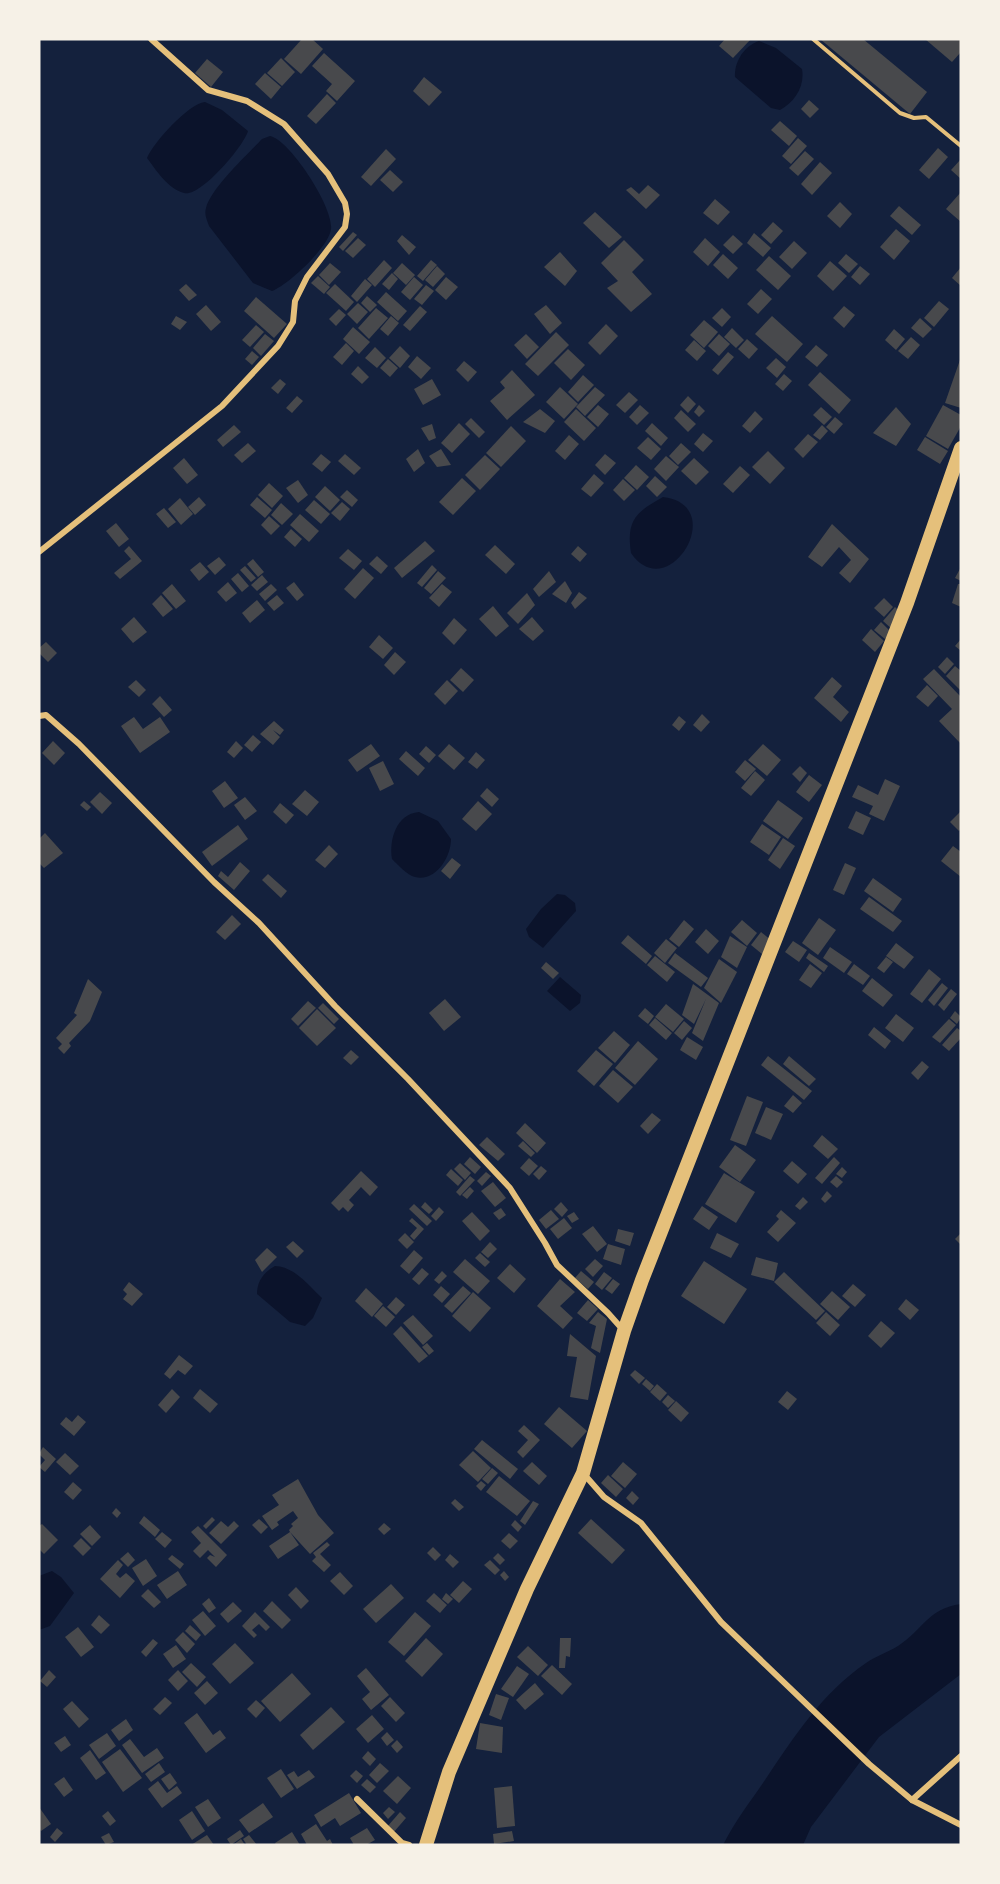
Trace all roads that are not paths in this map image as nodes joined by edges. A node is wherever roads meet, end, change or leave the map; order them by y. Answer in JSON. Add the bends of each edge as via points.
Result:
{"nodes":[{"id":1,"x":151,"y":39,"type":"edge"},
{"id":2,"x":813,"y":39,"type":"edge"},
{"id":3,"x":961,"y":146,"type":"edge"},
{"id":4,"x":961,"y":448,"type":"edge"},
{"id":5,"x":39,"y":552,"type":"edge"},
{"id":6,"x":39,"y":716,"type":"edge"},
{"id":7,"x":624,"y":1331,"type":"junction"},
{"id":8,"x":583,"y":1473,"type":"junction"},
{"id":9,"x":961,"y":1756,"type":"edge"},
{"id":10,"x":357,"y":1799,"type":"dead end"},
{"id":11,"x":912,"y":1800,"type":"junction"},
{"id":12,"x":961,"y":1825,"type":"edge"},
{"id":13,"x":409,"y":1845,"type":"edge"},
{"id":14,"x":426,"y":1845,"type":"edge"}],
"edges":[{"from":1,"to":5,"type":"street","via":[[208,90],[247,101],[284,124],[328,174],[345,203],[348,221],[307,277],[295,301],[293,322],[278,346],[244,384],[222,406]]},
{"from":2,"to":3,"type":"lane","via":[[900,113],[926,117]]},
{"from":4,"to":7,"type":"main road","via":[[908,603]]},
{"from":6,"to":7,"type":"street","via":[[46,716],[78,744],[259,923],[408,1079],[510,1188],[556,1265]]},
{"from":7,"to":8,"type":"main road"},
{"from":8,"to":11,"type":"street","via":[[604,1497],[641,1523],[721,1622]]},
{"from":8,"to":14,"type":"main road","via":[[527,1589],[449,1772]]},
{"from":9,"to":11,"type":"street"},
{"from":10,"to":13,"type":"street","via":[[402,1844]]},
{"from":11,"to":12,"type":"street"}]}
